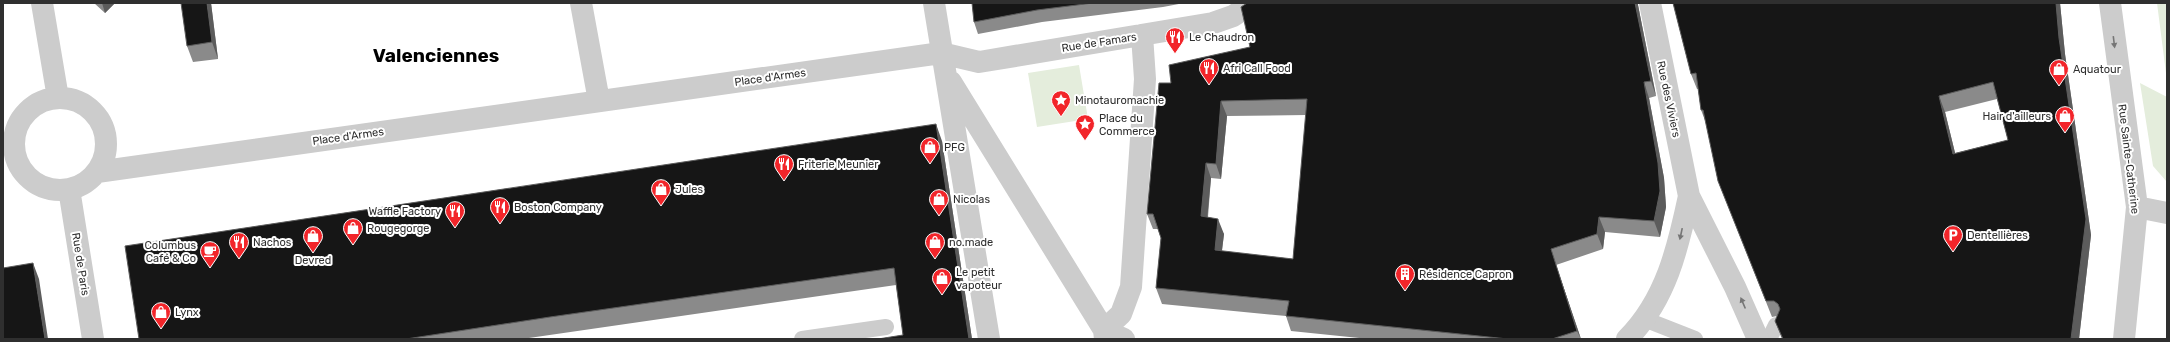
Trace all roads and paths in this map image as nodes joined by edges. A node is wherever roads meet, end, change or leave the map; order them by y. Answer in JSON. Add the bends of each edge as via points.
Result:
{"nodes":[{"id":1,"x":42,"y":3,"type":"edge"},
{"id":2,"x":581,"y":3,"type":"edge"},
{"id":3,"x":934,"y":3,"type":"edge"},
{"id":4,"x":1253,"y":3,"type":"edge"},
{"id":5,"x":1650,"y":3,"type":"edge"},
{"id":6,"x":2110,"y":3,"type":"edge"},
{"id":7,"x":1142,"y":35,"type":"junction"},
{"id":8,"x":941,"y":53,"type":"junction"},
{"id":9,"x":58,"y":98,"type":"junction"},
{"id":10,"x":599,"y":101,"type":"junction"},
{"id":11,"x":9,"y":151,"type":"edge"},
{"id":12,"x":97,"y":172,"type":"junction"},
{"id":13,"x":69,"y":189,"type":"junction"},
{"id":14,"x":1689,"y":196,"type":"junction"},
{"id":15,"x":2137,"y":208,"type":"junction"},
{"id":16,"x":2167,"y":213,"type":"edge"},
{"id":17,"x":1644,"y":319,"type":"junction"},
{"id":18,"x":886,"y":327,"type":"dead end"},
{"id":19,"x":1104,"y":335,"type":"edge"},
{"id":20,"x":93,"y":339,"type":"edge"},
{"id":21,"x":802,"y":339,"type":"edge"},
{"id":22,"x":989,"y":339,"type":"edge"},
{"id":23,"x":1124,"y":339,"type":"edge"},
{"id":24,"x":1627,"y":339,"type":"edge"},
{"id":25,"x":1695,"y":339,"type":"edge"},
{"id":26,"x":1758,"y":339,"type":"edge"},
{"id":27,"x":2124,"y":339,"type":"edge"}],
"edges":[{"from":1,"to":9,"type":"street"},
{"from":2,"to":10,"type":"street"},
{"from":3,"to":8,"type":"street"},
{"from":4,"to":7,"type":"street","name":"Rue de Famars","via":[[1228,18],[1213,23]]},
{"from":5,"to":14,"type":"street","name":"Rue des Viviers"},
{"from":6,"to":15,"type":"street","name":"Rue Sainte-Catherine","one_way":true},
{"from":7,"to":8,"type":"street","name":"Rue de Famars","via":[[979,62]]},
{"from":7,"to":19,"type":"street","via":[[1145,79],[1131,287],[1121,314]]},
{"from":8,"to":10,"type":"street","name":"Place d'Armes"},
{"from":8,"to":19,"type":"street","via":[[952,85]]},
{"from":8,"to":22,"type":"street"},
{"from":9,"to":11,"type":"street","via":[[41,102],[27,113],[17,128]]},
{"from":9,"to":12,"type":"street","via":[[80,103],[98,117],[106,144],[105,156]]},
{"from":10,"to":12,"type":"street","name":"Place d'Armes"},
{"from":11,"to":13,"type":"street","via":[[34,182],[53,190]]},
{"from":12,"to":13,"type":"street","via":[[85,183]]},
{"from":13,"to":20,"type":"street","name":"Rue de Paris"},
{"from":14,"to":17,"type":"street","name":"Rue des Viviers","one_way":true,"via":[[1678,250],[1665,283]]},
{"from":26,"to":14,"type":"street","name":"Rue des Viviers","one_way":true,"via":[[1736,287]]},
{"from":15,"to":16,"type":"street"},
{"from":15,"to":27,"type":"street","name":"Rue Sainte-Catherine"},
{"from":17,"to":24,"type":"street","name":"Rue des Viviers"},
{"from":17,"to":25,"type":"lane"},
{"from":18,"to":21,"type":"lane"},
{"from":19,"to":23,"type":"street"}]}
